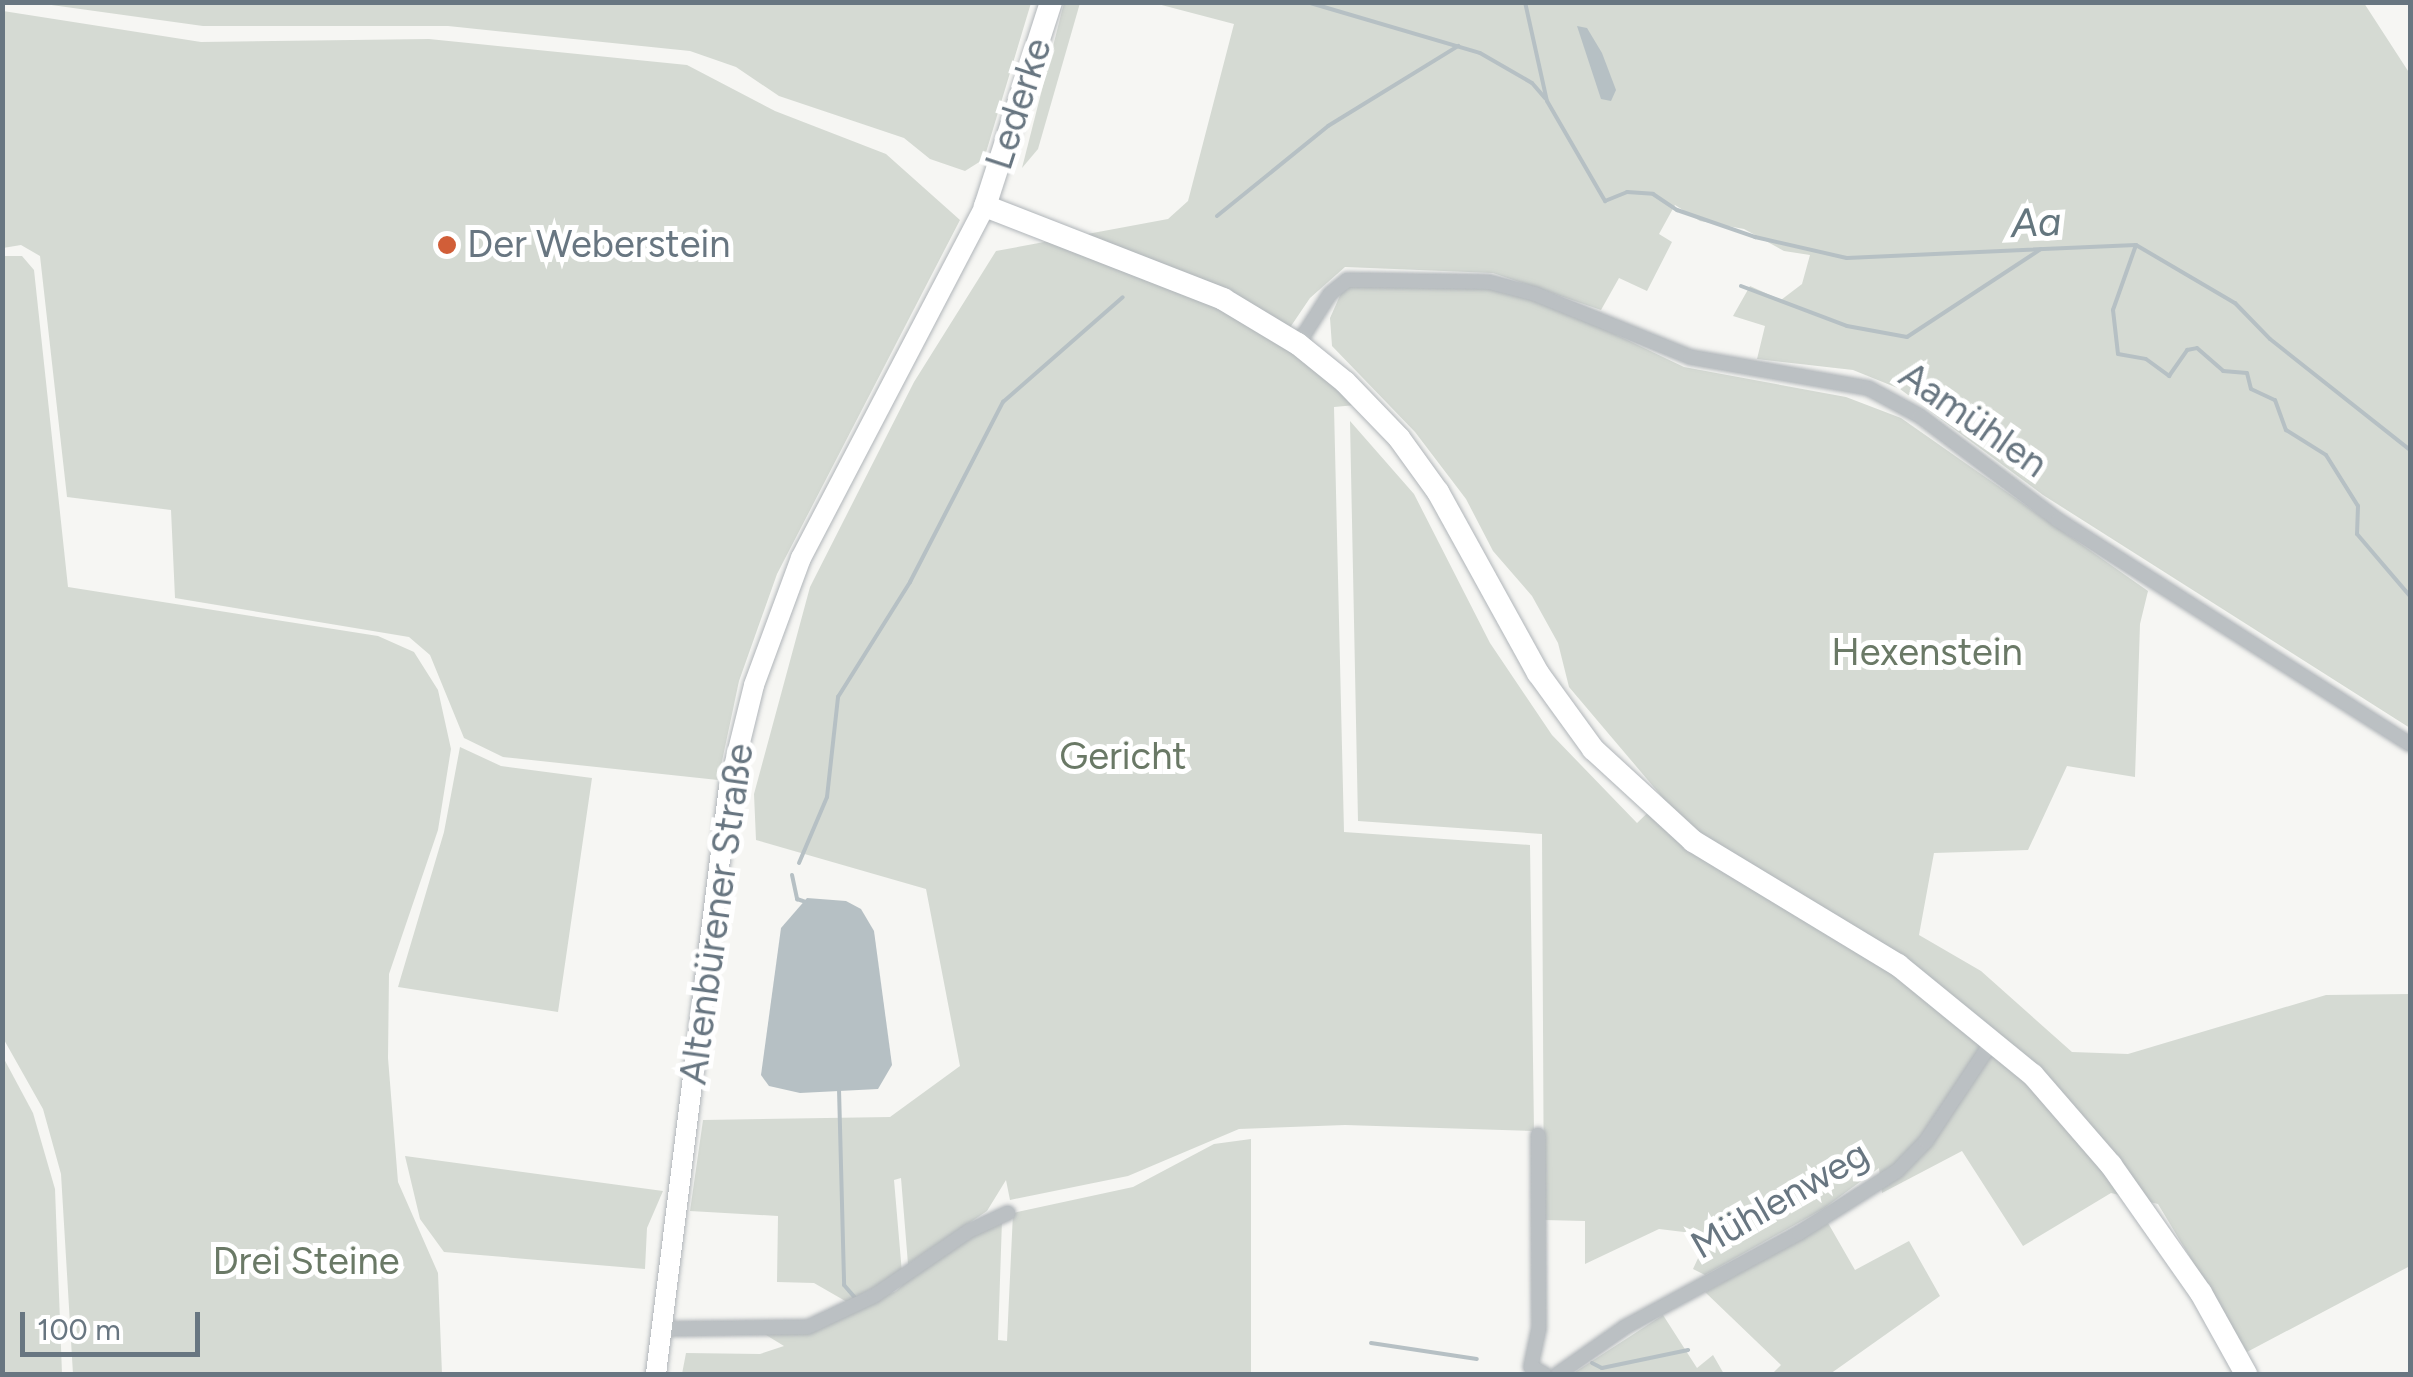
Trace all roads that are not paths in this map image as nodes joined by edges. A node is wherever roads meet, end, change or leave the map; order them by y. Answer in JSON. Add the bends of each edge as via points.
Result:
{"nodes":[{"id":1,"x":1051,"y":2,"type":"edge"},
{"id":2,"x":985,"y":206,"type":"junction"},
{"id":3,"x":1298,"y":344,"type":"junction"},
{"id":4,"x":2410,"y":744,"type":"edge"},
{"id":5,"x":1993,"y":1040,"type":"junction"},
{"id":6,"x":1538,"y":1134,"type":"dead end"},
{"id":7,"x":1008,"y":1213,"type":"dead end"},
{"id":8,"x":662,"y":1329,"type":"junction"},
{"id":9,"x":656,"y":1374,"type":"edge"},
{"id":10,"x":1544,"y":1374,"type":"edge"},
{"id":11,"x":1558,"y":1374,"type":"edge"},
{"id":12,"x":2246,"y":1374,"type":"edge"}],
"edges":[{"from":1,"to":2,"type":"main road","name":"Lederke"},
{"from":2,"to":3,"type":"main road","via":[[1223,298]]},
{"from":2,"to":8,"type":"street","name":"Altenbürener Straße","via":[[801,558],[754,684],[729,788]]},
{"from":3,"to":4,"type":"street","name":"Aamühlen","via":[[1330,294],[1348,280],[1438,278],[1517,287],[1706,361],[1868,388],[1908,407],[2058,520]]},
{"from":3,"to":5,"type":"main road","via":[[1399,438],[1438,492],[1558,706],[1631,791],[1724,862],[1898,965]]},
{"from":5,"to":11,"type":"street","name":"Mühlenweg","via":[[1926,1141],[1882,1182],[1624,1327]]},
{"from":5,"to":12,"type":"main road","via":[[2063,1107],[2201,1293]]},
{"from":6,"to":10,"type":"street","via":[[1532,1368]]},
{"from":7,"to":8,"type":"street","via":[[969,1231],[874,1296],[808,1327]]},
{"from":8,"to":9,"type":"street","name":"Altenbürener Straße"}]}
